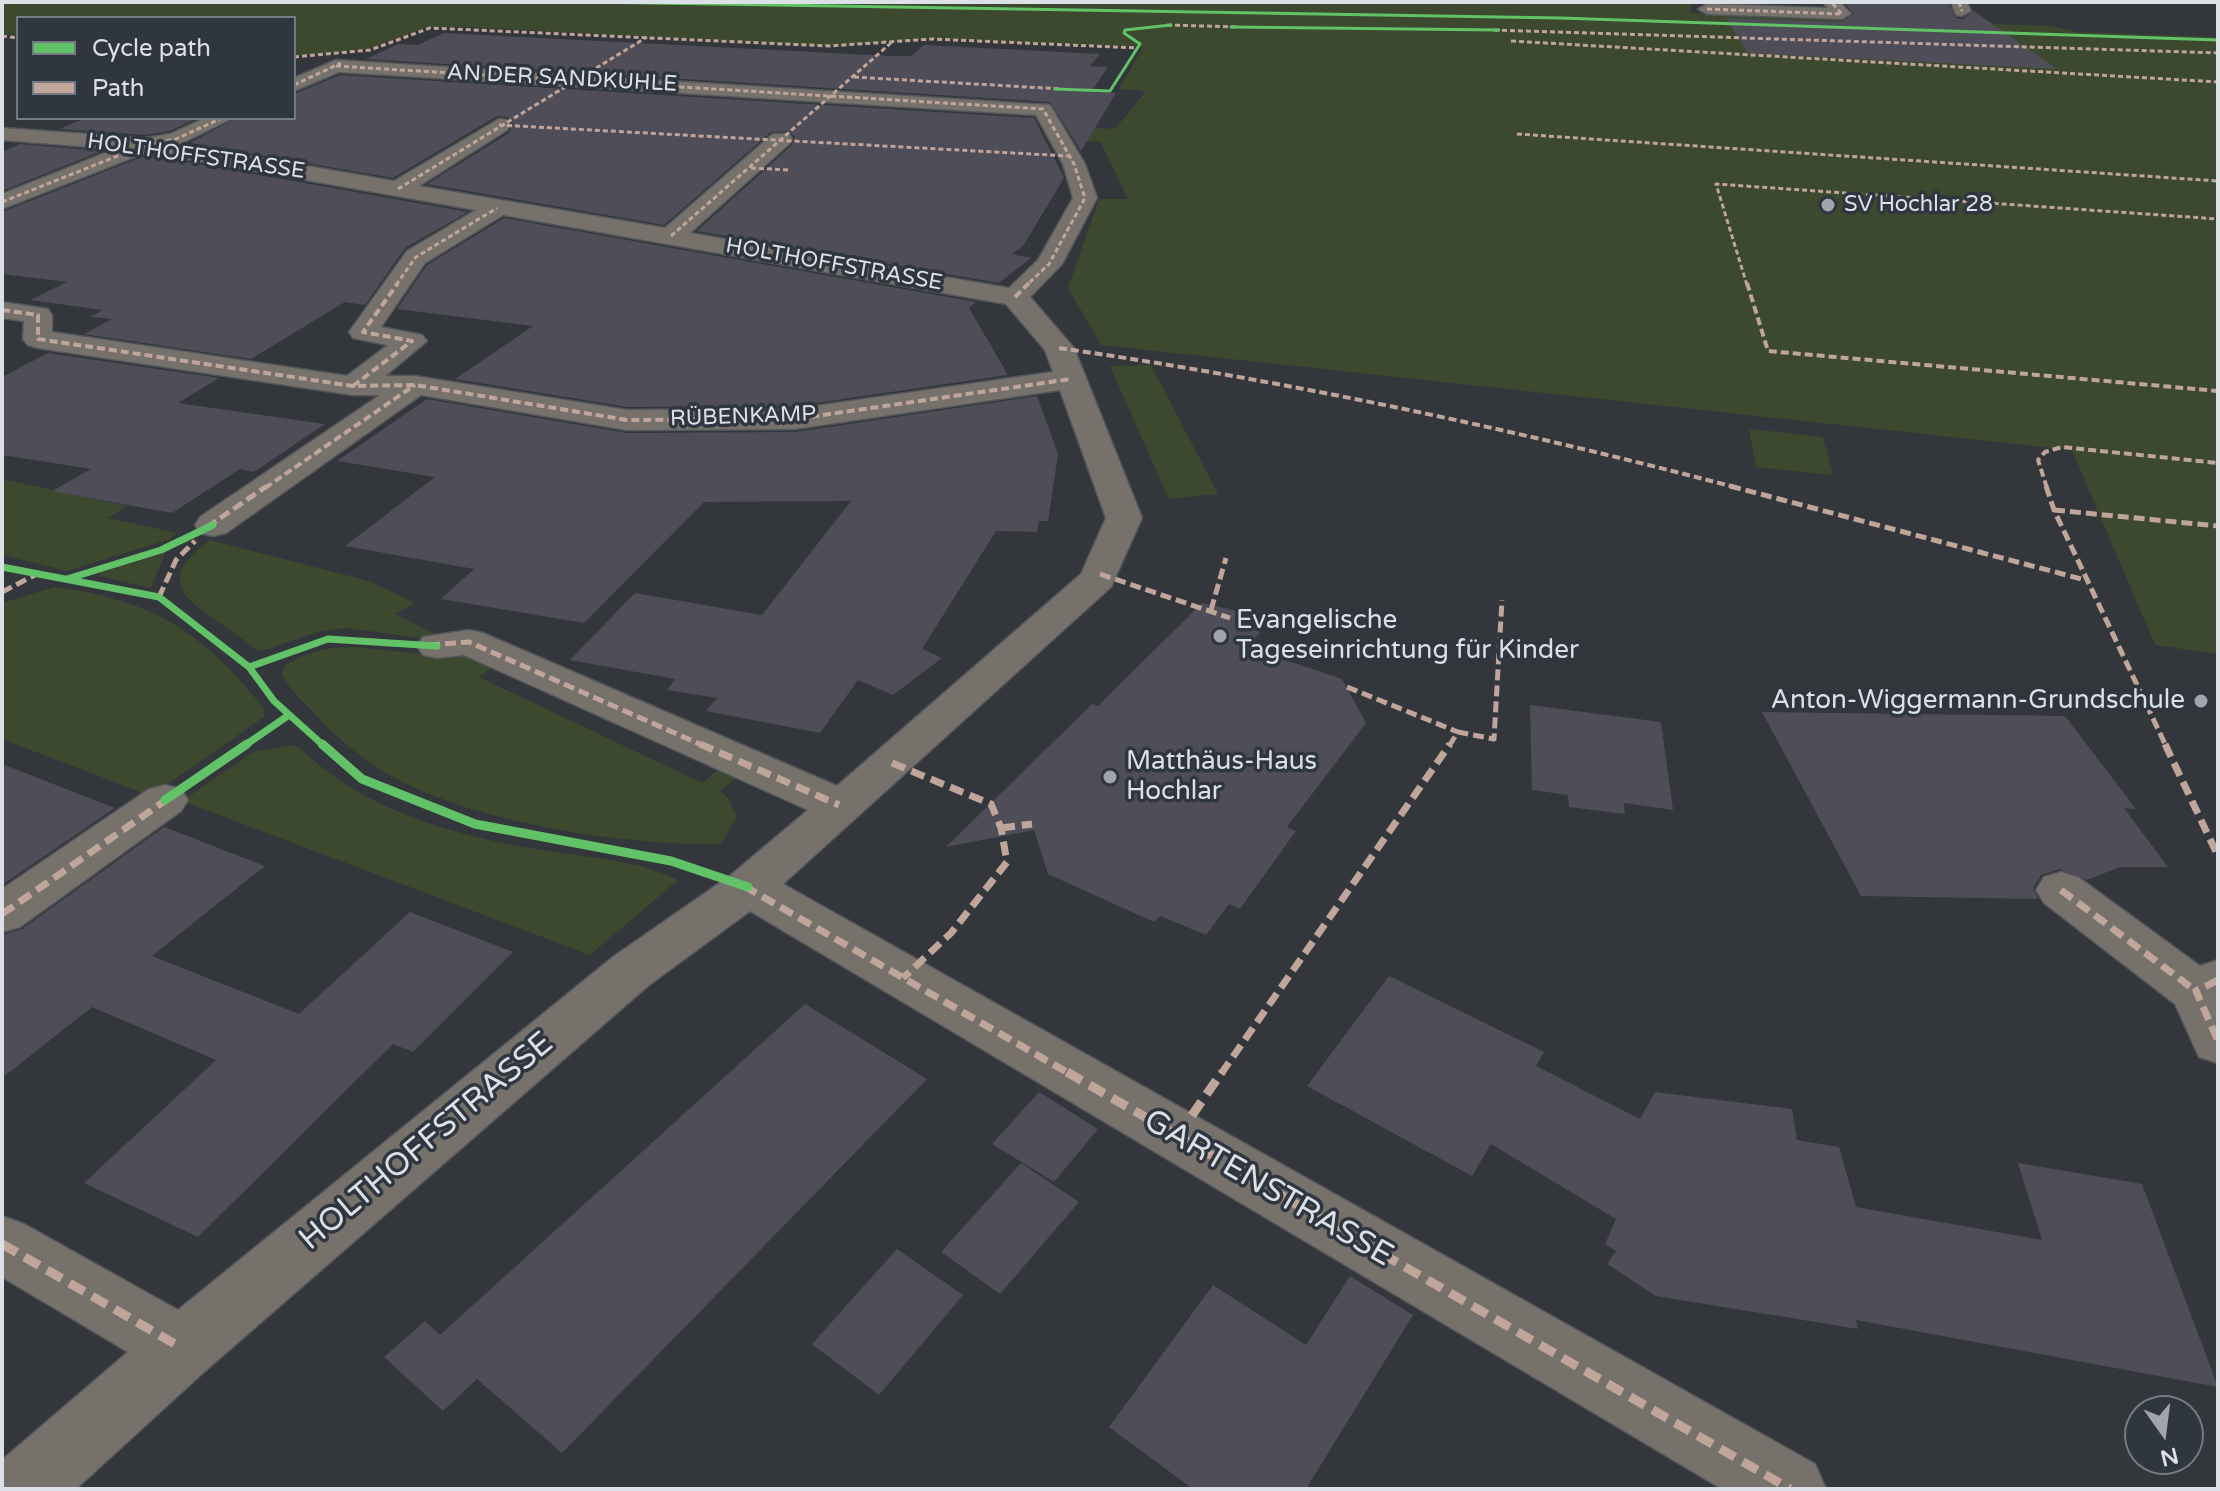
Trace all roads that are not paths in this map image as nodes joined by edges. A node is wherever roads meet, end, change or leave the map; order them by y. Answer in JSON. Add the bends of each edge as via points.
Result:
{"nodes":[{"id":1,"x":1831,"y":2,"type":"edge"},
{"id":2,"x":1707,"y":9,"type":"dead end"},
{"id":3,"x":296,"y":84,"type":"edge"},
{"id":4,"x":218,"y":120,"type":"edge"},
{"id":5,"x":499,"y":125,"type":"dead end"},
{"id":6,"x":2,"y":134,"type":"edge"},
{"id":7,"x":781,"y":139,"type":"dead end"},
{"id":8,"x":145,"y":145,"type":"junction"},
{"id":9,"x":398,"y":189,"type":"junction"},
{"id":10,"x":2,"y":202,"type":"edge"},
{"id":11,"x":497,"y":208,"type":"junction"},
{"id":12,"x":671,"y":236,"type":"junction"},
{"id":13,"x":1015,"y":297,"type":"junction"},
{"id":14,"x":2,"y":310,"type":"edge"},
{"id":15,"x":1071,"y":379,"type":"junction"},
{"id":16,"x":415,"y":385,"type":"junction"},
{"id":17,"x":353,"y":386,"type":"junction"},
{"id":18,"x":213,"y":525,"type":"dead end"},
{"id":19,"x":437,"y":646,"type":"dead end"},
{"id":20,"x":165,"y":800,"type":"dead end"},
{"id":21,"x":839,"y":805,"type":"junction"},
{"id":22,"x":748,"y":887,"type":"junction"},
{"id":23,"x":2061,"y":890,"type":"dead end"},
{"id":24,"x":2,"y":914,"type":"edge"},
{"id":25,"x":2207,"y":986,"type":"edge"},
{"id":26,"x":2218,"y":1041,"type":"edge"},
{"id":27,"x":2,"y":1244,"type":"edge"},
{"id":28,"x":182,"y":1348,"type":"junction"},
{"id":29,"x":23,"y":1489,"type":"edge"},
{"id":30,"x":1790,"y":1489,"type":"edge"}],
"edges":[{"from":1,"to":2,"type":"street","via":[[1842,14]]},
{"from":3,"to":13,"type":"street","name":"AN DER SANDKUHLE","via":[[336,66],[1043,109],[1074,164],[1085,198],[1049,264]]},
{"from":4,"to":8,"type":"street","via":[[176,139]]},
{"from":5,"to":9,"type":"street","name":"AN DER SANDKUHLE"},
{"from":6,"to":8,"type":"street","name":"HOLTHOFFSTRASSE"},
{"from":7,"to":12,"type":"street"},
{"from":8,"to":9,"type":"street","name":"HOLTHOFFSTRASSE"},
{"from":8,"to":10,"type":"street"},
{"from":9,"to":11,"type":"street","name":"HOLTHOFFSTRASSE"},
{"from":11,"to":12,"type":"street","name":"HOLTHOFFSTRASSE"},
{"from":11,"to":17,"type":"street","via":[[416,257],[363,332],[412,341]]},
{"from":12,"to":13,"type":"street","name":"HOLTHOFFSTRASSE"},
{"from":13,"to":15,"type":"street","name":"HOLTHOFFSTRASSE","via":[[1053,338]]},
{"from":14,"to":17,"type":"street","name":"RÜBENKAMP","via":[[38,315],[38,339]]},
{"from":15,"to":16,"type":"street","name":"RÜBENKAMP","via":[[779,419],[627,420]]},
{"from":15,"to":21,"type":"street","name":"HOLTHOFFSTRASSE","via":[[1124,518],[1098,579]]},
{"from":16,"to":17,"type":"street","name":"RÜBENKAMP"},
{"from":16,"to":18,"type":"street"},
{"from":19,"to":21,"type":"street","via":[[469,642]]},
{"from":20,"to":24,"type":"street"},
{"from":21,"to":22,"type":"street","name":"HOLTHOFFSTRASSE"},
{"from":22,"to":28,"type":"street","name":"HOLTHOFFSTRASSE","via":[[631,971]]},
{"from":22,"to":30,"type":"street","name":"GARTENSTRASSE"},
{"from":23,"to":25,"type":"street"},
{"from":25,"to":26,"type":"street"},
{"from":27,"to":28,"type":"street"},
{"from":28,"to":29,"type":"street","name":"HOLTHOFFSTRASSE"}]}
